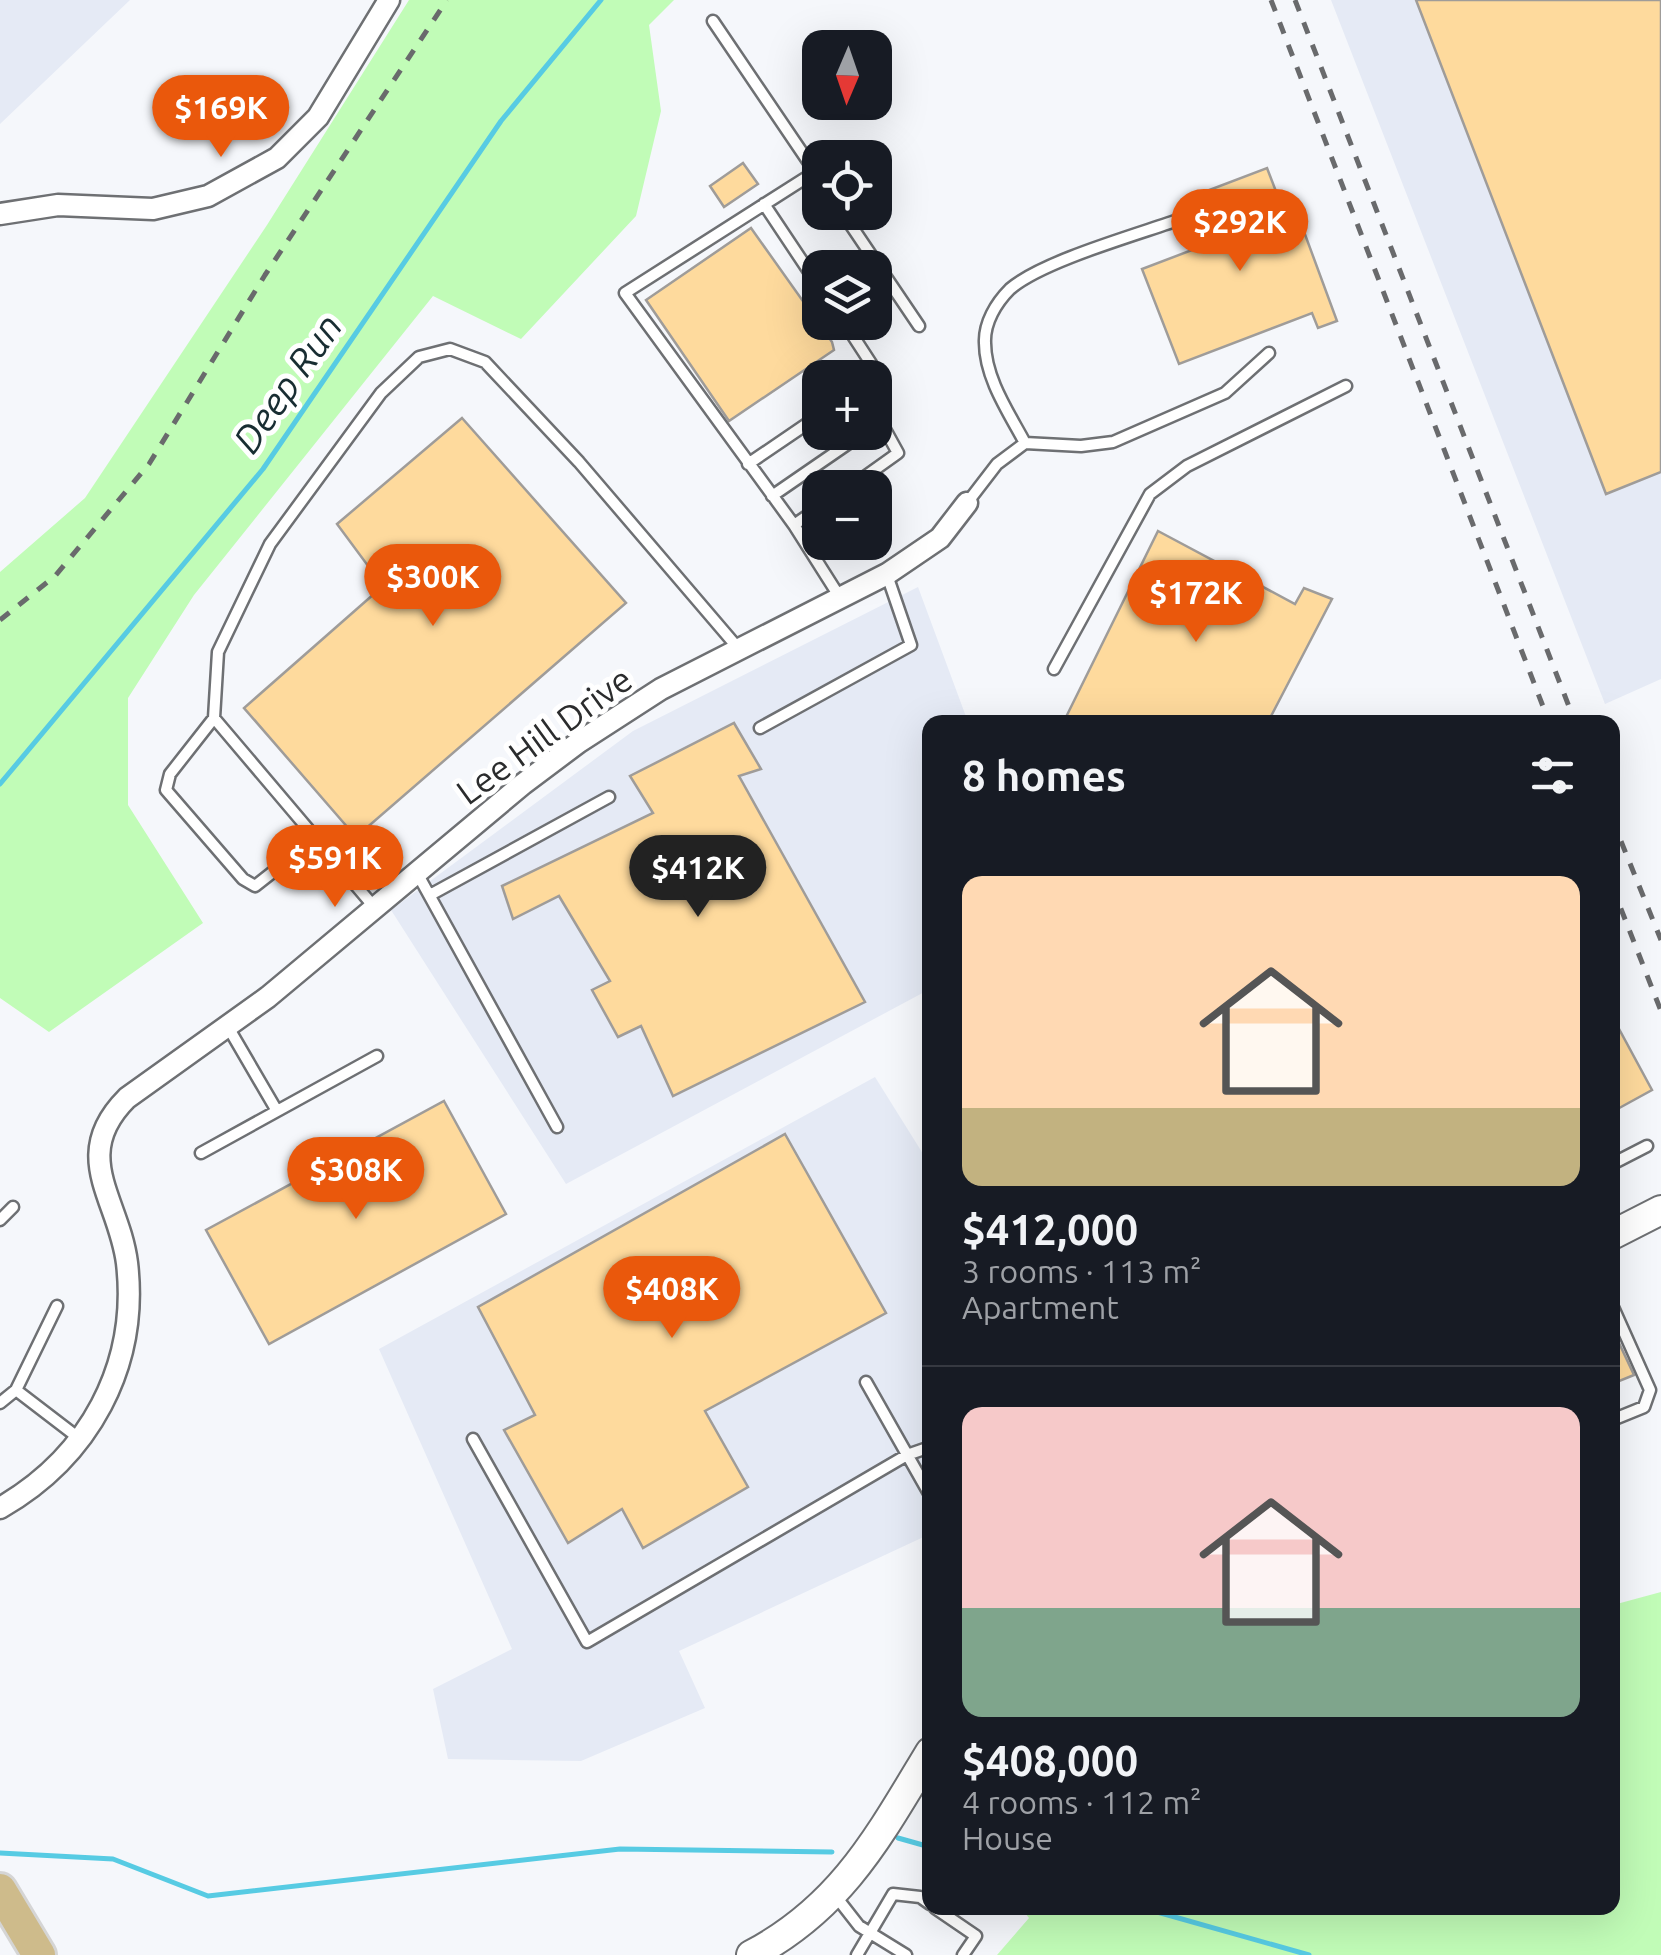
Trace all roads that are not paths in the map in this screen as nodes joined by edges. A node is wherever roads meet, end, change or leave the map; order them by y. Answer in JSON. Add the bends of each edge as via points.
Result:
{"nodes":[{"id":1,"x":389,"y":0,"type":"edge"},
{"id":2,"x":712,"y":21,"type":"dead end"},
{"id":3,"x":802,"y":153,"type":"edge"},
{"id":4,"x":802,"y":184,"type":"edge"},
{"id":5,"x":764,"y":204,"type":"junction"},
{"id":6,"x":0,"y":214,"type":"edge"},
{"id":7,"x":1182,"y":219,"type":"dead end"},
{"id":8,"x":854,"y":230,"type":"edge"},
{"id":9,"x":802,"y":261,"type":"edge"},
{"id":10,"x":919,"y":326,"type":"dead end"},
{"id":11,"x":1269,"y":354,"type":"dead end"},
{"id":12,"x":1346,"y":386,"type":"dead end"},
{"id":13,"x":802,"y":427,"type":"edge"},
{"id":14,"x":1025,"y":443,"type":"junction"},
{"id":15,"x":892,"y":445,"type":"edge"},
{"id":16,"x":839,"y":450,"type":"edge"},
{"id":17,"x":748,"y":464,"type":"junction"},
{"id":18,"x":874,"y":470,"type":"edge"},
{"id":19,"x":772,"y":496,"type":"junction"},
{"id":20,"x":966,"y":503,"type":"joint"},
{"id":21,"x":802,"y":520,"type":"edge"},
{"id":22,"x":794,"y":526,"type":"junction"},
{"id":23,"x":886,"y":574,"type":"junction"},
{"id":24,"x":839,"y":596,"type":"junction"},
{"id":25,"x":738,"y":648,"type":"junction"},
{"id":26,"x":1054,"y":669,"type":"dead end"},
{"id":27,"x":214,"y":718,"type":"junction"},
{"id":28,"x":760,"y":728,"type":"dead end"},
{"id":29,"x":610,"y":797,"type":"dead end"},
{"id":30,"x":316,"y":838,"type":"junction"},
{"id":31,"x":417,"y":874,"type":"junction"},
{"id":32,"x":430,"y":895,"type":"junction"},
{"id":33,"x":376,"y":908,"type":"junction"},
{"id":34,"x":228,"y":1027,"type":"junction"},
{"id":35,"x":377,"y":1056,"type":"dead end"},
{"id":36,"x":278,"y":1111,"type":"junction"},
{"id":37,"x":557,"y":1127,"type":"dead end"},
{"id":38,"x":1647,"y":1146,"type":"dead end"},
{"id":39,"x":200,"y":1153,"type":"dead end"},
{"id":40,"x":1620,"y":1160,"type":"edge"},
{"id":41,"x":13,"y":1207,"type":"dead end"},
{"id":42,"x":1661,"y":1210,"type":"edge"},
{"id":43,"x":0,"y":1220,"type":"edge"},
{"id":44,"x":1620,"y":1230,"type":"edge"},
{"id":45,"x":57,"y":1306,"type":"dead end"},
{"id":46,"x":1620,"y":1322,"type":"edge"},
{"id":47,"x":866,"y":1382,"type":"dead end"},
{"id":48,"x":16,"y":1390,"type":"junction"},
{"id":49,"x":0,"y":1403,"type":"edge"},
{"id":50,"x":1620,"y":1417,"type":"edge"},
{"id":51,"x":474,"y":1439,"type":"dead end"},
{"id":52,"x":80,"y":1440,"type":"junction"},
{"id":53,"x":922,"y":1449,"type":"edge"},
{"id":54,"x":907,"y":1455,"type":"junction"},
{"id":55,"x":922,"y":1482,"type":"edge"},
{"id":56,"x":0,"y":1508,"type":"edge"},
{"id":57,"x":922,"y":1765,"type":"edge"},
{"id":58,"x":0,"y":1890,"type":"edge"},
{"id":59,"x":833,"y":1894,"type":"junction"},
{"id":60,"x":922,"y":1898,"type":"edge"},
{"id":61,"x":946,"y":1915,"type":"edge"},
{"id":62,"x":871,"y":1934,"type":"junction"},
{"id":63,"x":39,"y":1955,"type":"edge"},
{"id":64,"x":751,"y":1955,"type":"edge"},
{"id":65,"x":857,"y":1955,"type":"edge"},
{"id":66,"x":906,"y":1955,"type":"edge"},
{"id":67,"x":962,"y":1955,"type":"edge"}],
"edges":[{"from":1,"to":6,"type":"street","via":[[318,117],[277,158],[208,196],[154,208],[58,205]]},
{"from":2,"to":3,"type":"lane"},
{"from":4,"to":5,"type":"lane"},
{"from":5,"to":9,"type":"lane"},
{"from":5,"to":17,"type":"lane","via":[[625,293]]},
{"from":7,"to":14,"type":"lane","via":[[1041,270],[1010,289],[988,318],[984,344],[996,389]]},
{"from":8,"to":10,"type":"lane"},
{"from":11,"to":14,"type":"lane","via":[[1225,393],[1113,442]]},
{"from":12,"to":26,"type":"lane","via":[[1187,466],[1150,494]]},
{"from":13,"to":17,"type":"lane"},
{"from":14,"to":20,"type":"lane","via":[[997,464]]},
{"from":15,"to":18,"type":"lane","via":[[898,453]]},
{"from":16,"to":19,"type":"lane"},
{"from":17,"to":19,"type":"lane"},
{"from":19,"to":22,"type":"lane"},
{"from":20,"to":23,"type":"street","name":"Lee Hill Drive","via":[[940,538]]},
{"from":21,"to":22,"type":"lane"},
{"from":22,"to":24,"type":"lane"},
{"from":23,"to":24,"type":"street","name":"Lee Hill Drive"},
{"from":23,"to":28,"type":"lane","via":[[912,645]]},
{"from":24,"to":25,"type":"street","name":"Lee Hill Drive"},
{"from":25,"to":27,"type":"lane","via":[[485,362],[450,349],[420,357],[381,393],[270,544],[218,652]]},
{"from":25,"to":31,"type":"street","name":"Lee Hill Drive","via":[[579,742]]},
{"from":27,"to":30,"type":"lane"},
{"from":27,"to":30,"type":"lane","via":[[170,774],[166,790],[255,886]]},
{"from":29,"to":32,"type":"lane"},
{"from":30,"to":33,"type":"lane"},
{"from":31,"to":32,"type":"lane"},
{"from":31,"to":33,"type":"street","name":"Lee Hill Drive"},
{"from":32,"to":37,"type":"lane"},
{"from":33,"to":34,"type":"street","name":"Lee Hill Drive"},
{"from":34,"to":36,"type":"lane"},
{"from":34,"to":52,"type":"street","name":"Lee Hill Drive","via":[[126,1098],[106,1123],[100,1176],[118,1226],[127,1319],[106,1396]]},
{"from":35,"to":36,"type":"lane"},
{"from":36,"to":39,"type":"lane"},
{"from":38,"to":40,"type":"lane"},
{"from":41,"to":43,"type":"lane"},
{"from":42,"to":44,"type":"main road"},
{"from":45,"to":48,"type":"lane"},
{"from":46,"to":50,"type":"lane","via":[[1650,1390],[1644,1407]]},
{"from":47,"to":54,"type":"lane"},
{"from":48,"to":49,"type":"lane"},
{"from":48,"to":52,"type":"lane"},
{"from":51,"to":54,"type":"lane","via":[[587,1642]]},
{"from":52,"to":56,"type":"street","name":"Lee Hill Drive","via":[[52,1472]]},
{"from":53,"to":54,"type":"lane"},
{"from":54,"to":55,"type":"lane"},
{"from":57,"to":59,"type":"main road","via":[[866,1858]]},
{"from":58,"to":63,"type":"main road"},
{"from":59,"to":62,"type":"lane"},
{"from":59,"to":64,"type":"main road"},
{"from":60,"to":62,"type":"lane","via":[[892,1894]]},
{"from":61,"to":67,"type":"lane","via":[[976,1936]]},
{"from":62,"to":65,"type":"lane"},
{"from":62,"to":66,"type":"lane"}]}
